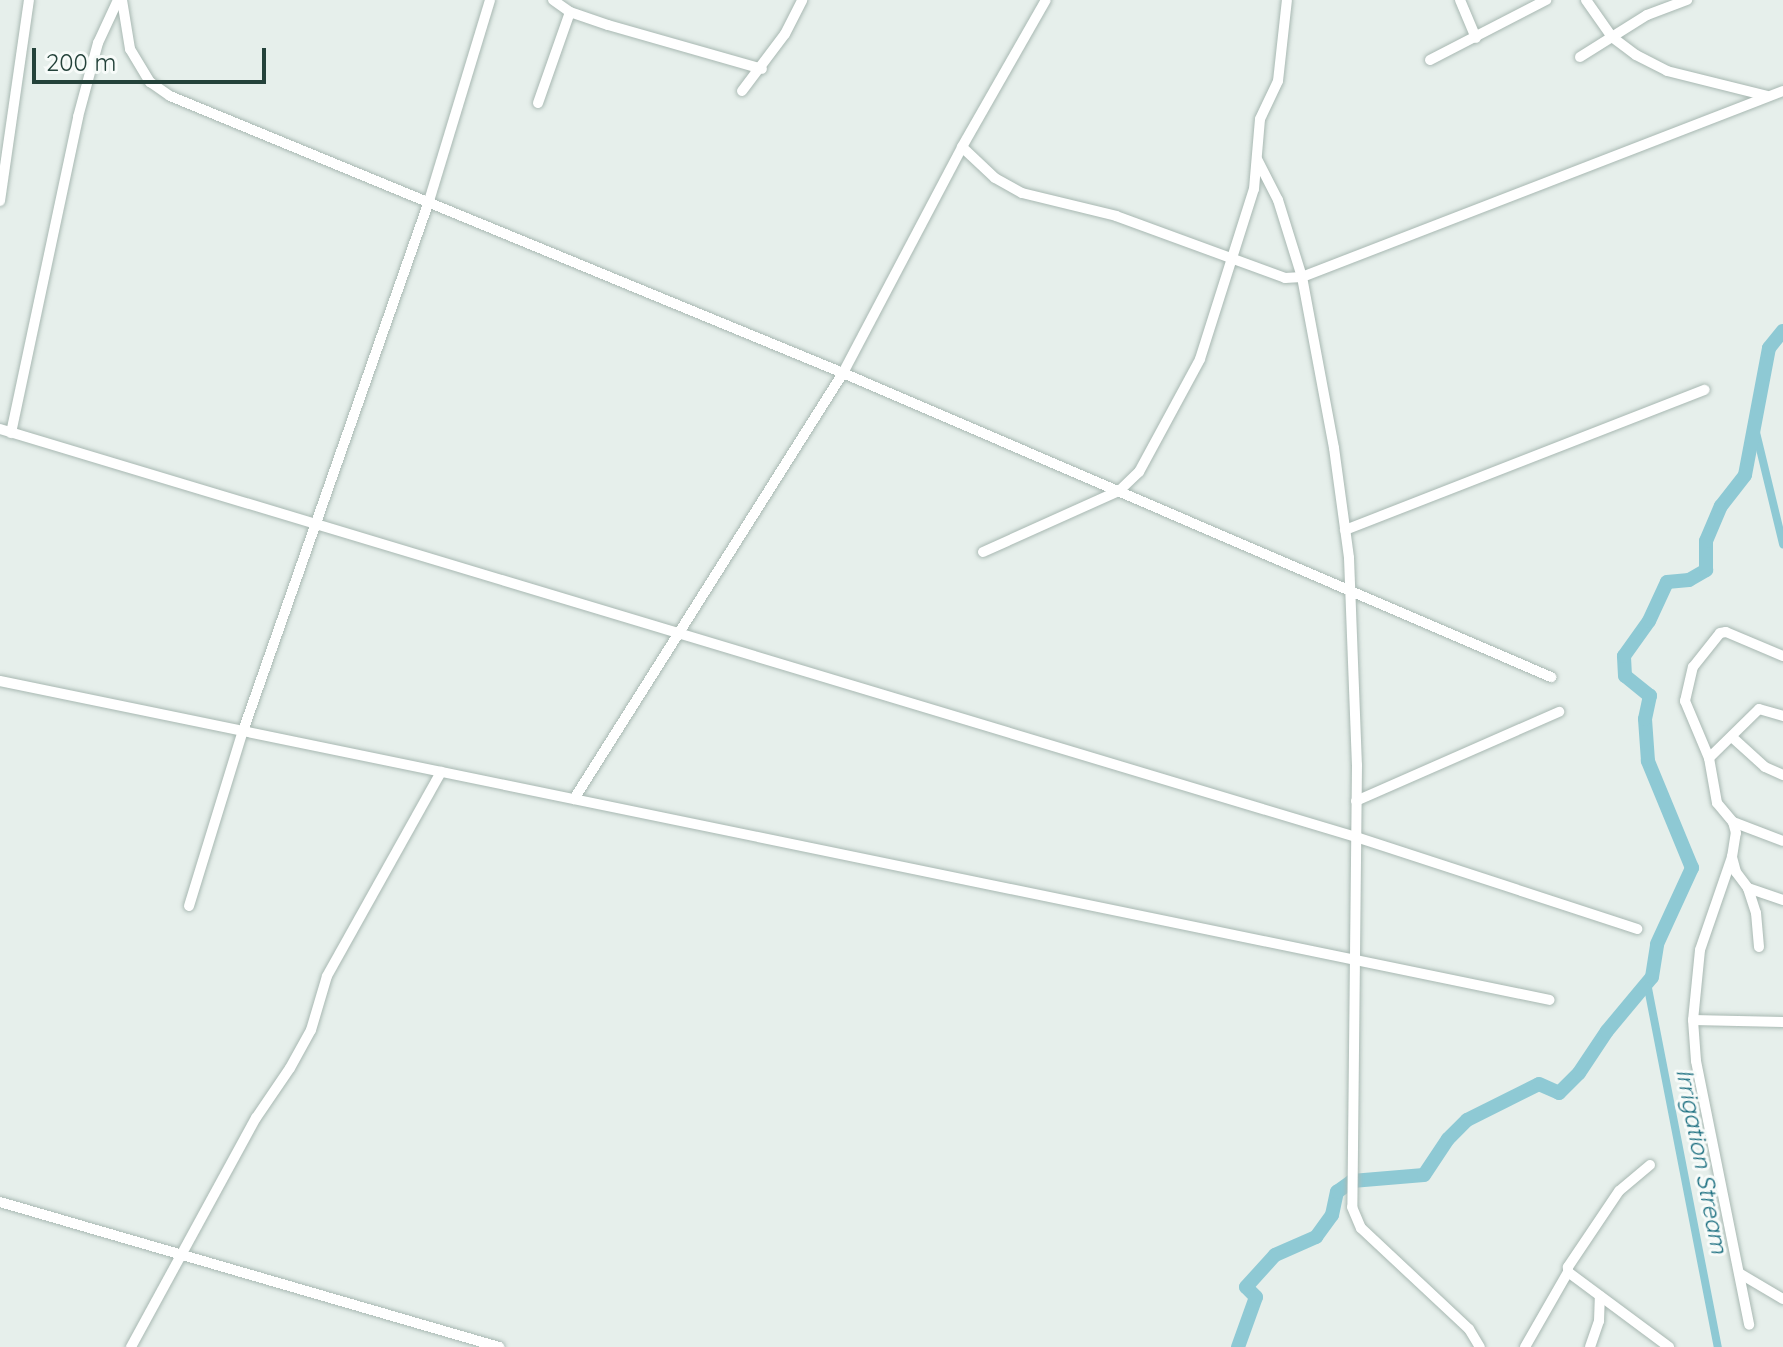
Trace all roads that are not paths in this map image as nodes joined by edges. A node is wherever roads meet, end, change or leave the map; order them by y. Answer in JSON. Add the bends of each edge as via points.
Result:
{"nodes":[{"id":1,"x":29,"y":0,"type":"edge"},
{"id":2,"x":120,"y":0,"type":"edge"},
{"id":3,"x":490,"y":0,"type":"edge"},
{"id":4,"x":553,"y":0,"type":"edge"},
{"id":5,"x":802,"y":0,"type":"edge"},
{"id":6,"x":1046,"y":0,"type":"edge"},
{"id":7,"x":1287,"y":0,"type":"edge"},
{"id":8,"x":1460,"y":0,"type":"edge"},
{"id":9,"x":1546,"y":0,"type":"edge"},
{"id":10,"x":1586,"y":0,"type":"edge"},
{"id":11,"x":1687,"y":0,"type":"edge"},
{"id":12,"x":570,"y":12,"type":"junction"},
{"id":13,"x":1612,"y":37,"type":"junction"},
{"id":14,"x":1476,"y":38,"type":"junction"},
{"id":15,"x":1580,"y":57,"type":"dead end"},
{"id":16,"x":1430,"y":60,"type":"dead end"},
{"id":17,"x":762,"y":69,"type":"junction"},
{"id":18,"x":742,"y":91,"type":"dead end"},
{"id":19,"x":1783,"y":91,"type":"edge"},
{"id":20,"x":1769,"y":97,"type":"junction"},
{"id":21,"x":538,"y":103,"type":"dead end"},
{"id":22,"x":962,"y":147,"type":"junction"},
{"id":23,"x":1257,"y":159,"type":"junction"},
{"id":24,"x":0,"y":201,"type":"edge"},
{"id":25,"x":429,"y":201,"type":"junction"},
{"id":26,"x":1232,"y":259,"type":"junction"},
{"id":27,"x":1302,"y":277,"type":"junction"},
{"id":28,"x":843,"y":373,"type":"junction"},
{"id":29,"x":1705,"y":390,"type":"dead end"},
{"id":30,"x":6,"y":431,"type":"edge"},
{"id":31,"x":1119,"y":491,"type":"junction"},
{"id":32,"x":317,"y":523,"type":"junction"},
{"id":33,"x":1345,"y":530,"type":"junction"},
{"id":34,"x":983,"y":552,"type":"dead end"},
{"id":35,"x":1350,"y":590,"type":"junction"},
{"id":36,"x":680,"y":634,"type":"junction"},
{"id":37,"x":1783,"y":656,"type":"edge"},
{"id":38,"x":1551,"y":677,"type":"dead end"},
{"id":39,"x":0,"y":681,"type":"edge"},
{"id":40,"x":1559,"y":712,"type":"dead end"},
{"id":41,"x":1783,"y":716,"type":"edge"},
{"id":42,"x":243,"y":731,"type":"junction"},
{"id":43,"x":1733,"y":738,"type":"junction"},
{"id":44,"x":1709,"y":758,"type":"junction"},
{"id":45,"x":441,"y":772,"type":"junction"},
{"id":46,"x":1783,"y":775,"type":"edge"},
{"id":47,"x":574,"y":799,"type":"junction"},
{"id":48,"x":1356,"y":801,"type":"junction"},
{"id":49,"x":1733,"y":822,"type":"junction"},
{"id":50,"x":1356,"y":837,"type":"junction"},
{"id":51,"x":1783,"y":841,"type":"edge"},
{"id":52,"x":1732,"y":857,"type":"junction"},
{"id":53,"x":1748,"y":888,"type":"junction"},
{"id":54,"x":1783,"y":900,"type":"edge"},
{"id":55,"x":189,"y":906,"type":"dead end"},
{"id":56,"x":1637,"y":929,"type":"dead end"},
{"id":57,"x":1759,"y":947,"type":"dead end"},
{"id":58,"x":1353,"y":959,"type":"junction"},
{"id":59,"x":1550,"y":1000,"type":"dead end"},
{"id":60,"x":1693,"y":1020,"type":"junction"},
{"id":61,"x":1783,"y":1022,"type":"edge"},
{"id":62,"x":1650,"y":1165,"type":"dead end"},
{"id":63,"x":0,"y":1202,"type":"edge"},
{"id":64,"x":182,"y":1253,"type":"junction"},
{"id":65,"x":1568,"y":1272,"type":"junction"},
{"id":66,"x":1739,"y":1273,"type":"junction"},
{"id":67,"x":1600,"y":1296,"type":"junction"},
{"id":68,"x":1783,"y":1299,"type":"edge"},
{"id":69,"x":1749,"y":1325,"type":"dead end"},
{"id":70,"x":131,"y":1347,"type":"edge"},
{"id":71,"x":499,"y":1347,"type":"edge"},
{"id":72,"x":1480,"y":1347,"type":"edge"},
{"id":73,"x":1525,"y":1347,"type":"edge"},
{"id":74,"x":1590,"y":1347,"type":"edge"},
{"id":75,"x":1669,"y":1347,"type":"edge"}],
"edges":[{"from":1,"to":24,"type":"street"},
{"from":2,"to":25,"type":"street","via":[[130,49],[150,82],[170,96]]},
{"from":2,"to":30,"type":"street","via":[[98,43],[78,117]]},
{"from":3,"to":25,"type":"street"},
{"from":4,"to":12,"type":"street"},
{"from":5,"to":17,"type":"street"},
{"from":6,"to":22,"type":"street"},
{"from":7,"to":23,"type":"street","via":[[1278,81],[1260,119]]},
{"from":8,"to":14,"type":"street"},
{"from":9,"to":14,"type":"street"},
{"from":10,"to":13,"type":"street"},
{"from":11,"to":13,"type":"street","via":[[1647,15]]},
{"from":12,"to":17,"type":"street"},
{"from":12,"to":21,"type":"street"},
{"from":13,"to":15,"type":"street"},
{"from":13,"to":20,"type":"street","via":[[1667,71]]},
{"from":14,"to":16,"type":"street"},
{"from":17,"to":18,"type":"street"},
{"from":19,"to":20,"type":"street"},
{"from":20,"to":27,"type":"street"},
{"from":22,"to":26,"type":"street","via":[[995,178],[1022,193],[1116,216]]},
{"from":22,"to":28,"type":"street"},
{"from":23,"to":26,"type":"street","via":[[1254,189]]},
{"from":23,"to":27,"type":"street","via":[[1278,200]]},
{"from":25,"to":28,"type":"street"},
{"from":25,"to":32,"type":"street"},
{"from":26,"to":27,"type":"street","via":[[1285,278]]},
{"from":26,"to":31,"type":"street","via":[[1200,359],[1139,472]]},
{"from":27,"to":33,"type":"street"},
{"from":28,"to":31,"type":"street"},
{"from":28,"to":36,"type":"street"},
{"from":29,"to":33,"type":"street"},
{"from":30,"to":32,"type":"street"},
{"from":31,"to":34,"type":"street"},
{"from":31,"to":35,"type":"street"},
{"from":32,"to":36,"type":"street"},
{"from":32,"to":42,"type":"street"},
{"from":33,"to":35,"type":"street"},
{"from":35,"to":38,"type":"street"},
{"from":35,"to":48,"type":"street"},
{"from":36,"to":47,"type":"street"},
{"from":36,"to":50,"type":"street"},
{"from":37,"to":44,"type":"street","via":[[1726,632],[1712,639],[1693,667],[1685,701]]},
{"from":39,"to":42,"type":"street"},
{"from":40,"to":48,"type":"street"},
{"from":41,"to":43,"type":"street","via":[[1759,709]]},
{"from":42,"to":45,"type":"street"},
{"from":42,"to":55,"type":"street"},
{"from":43,"to":44,"type":"street"},
{"from":43,"to":46,"type":"street","via":[[1765,767]]},
{"from":44,"to":49,"type":"street","via":[[1717,803]]},
{"from":45,"to":47,"type":"street"},
{"from":45,"to":64,"type":"street","via":[[327,976],[311,1030]]},
{"from":47,"to":58,"type":"street"},
{"from":48,"to":50,"type":"street"},
{"from":49,"to":51,"type":"street"},
{"from":49,"to":52,"type":"street"},
{"from":50,"to":56,"type":"street"},
{"from":50,"to":58,"type":"street"},
{"from":52,"to":53,"type":"street"},
{"from":52,"to":60,"type":"street","via":[[1700,950]]},
{"from":53,"to":54,"type":"street"},
{"from":53,"to":57,"type":"street"},
{"from":58,"to":59,"type":"street"},
{"from":58,"to":72,"type":"street","via":[[1352,1207],[1361,1228],[1469,1329]]},
{"from":60,"to":61,"type":"street"},
{"from":60,"to":66,"type":"street","via":[[1696,1061]]},
{"from":62,"to":65,"type":"street","via":[[1619,1191]]},
{"from":63,"to":64,"type":"street"},
{"from":64,"to":70,"type":"street"},
{"from":64,"to":71,"type":"street"},
{"from":65,"to":67,"type":"street"},
{"from":65,"to":73,"type":"street"},
{"from":66,"to":68,"type":"street"},
{"from":66,"to":69,"type":"street"},
{"from":67,"to":74,"type":"street"},
{"from":67,"to":75,"type":"street"}]}
